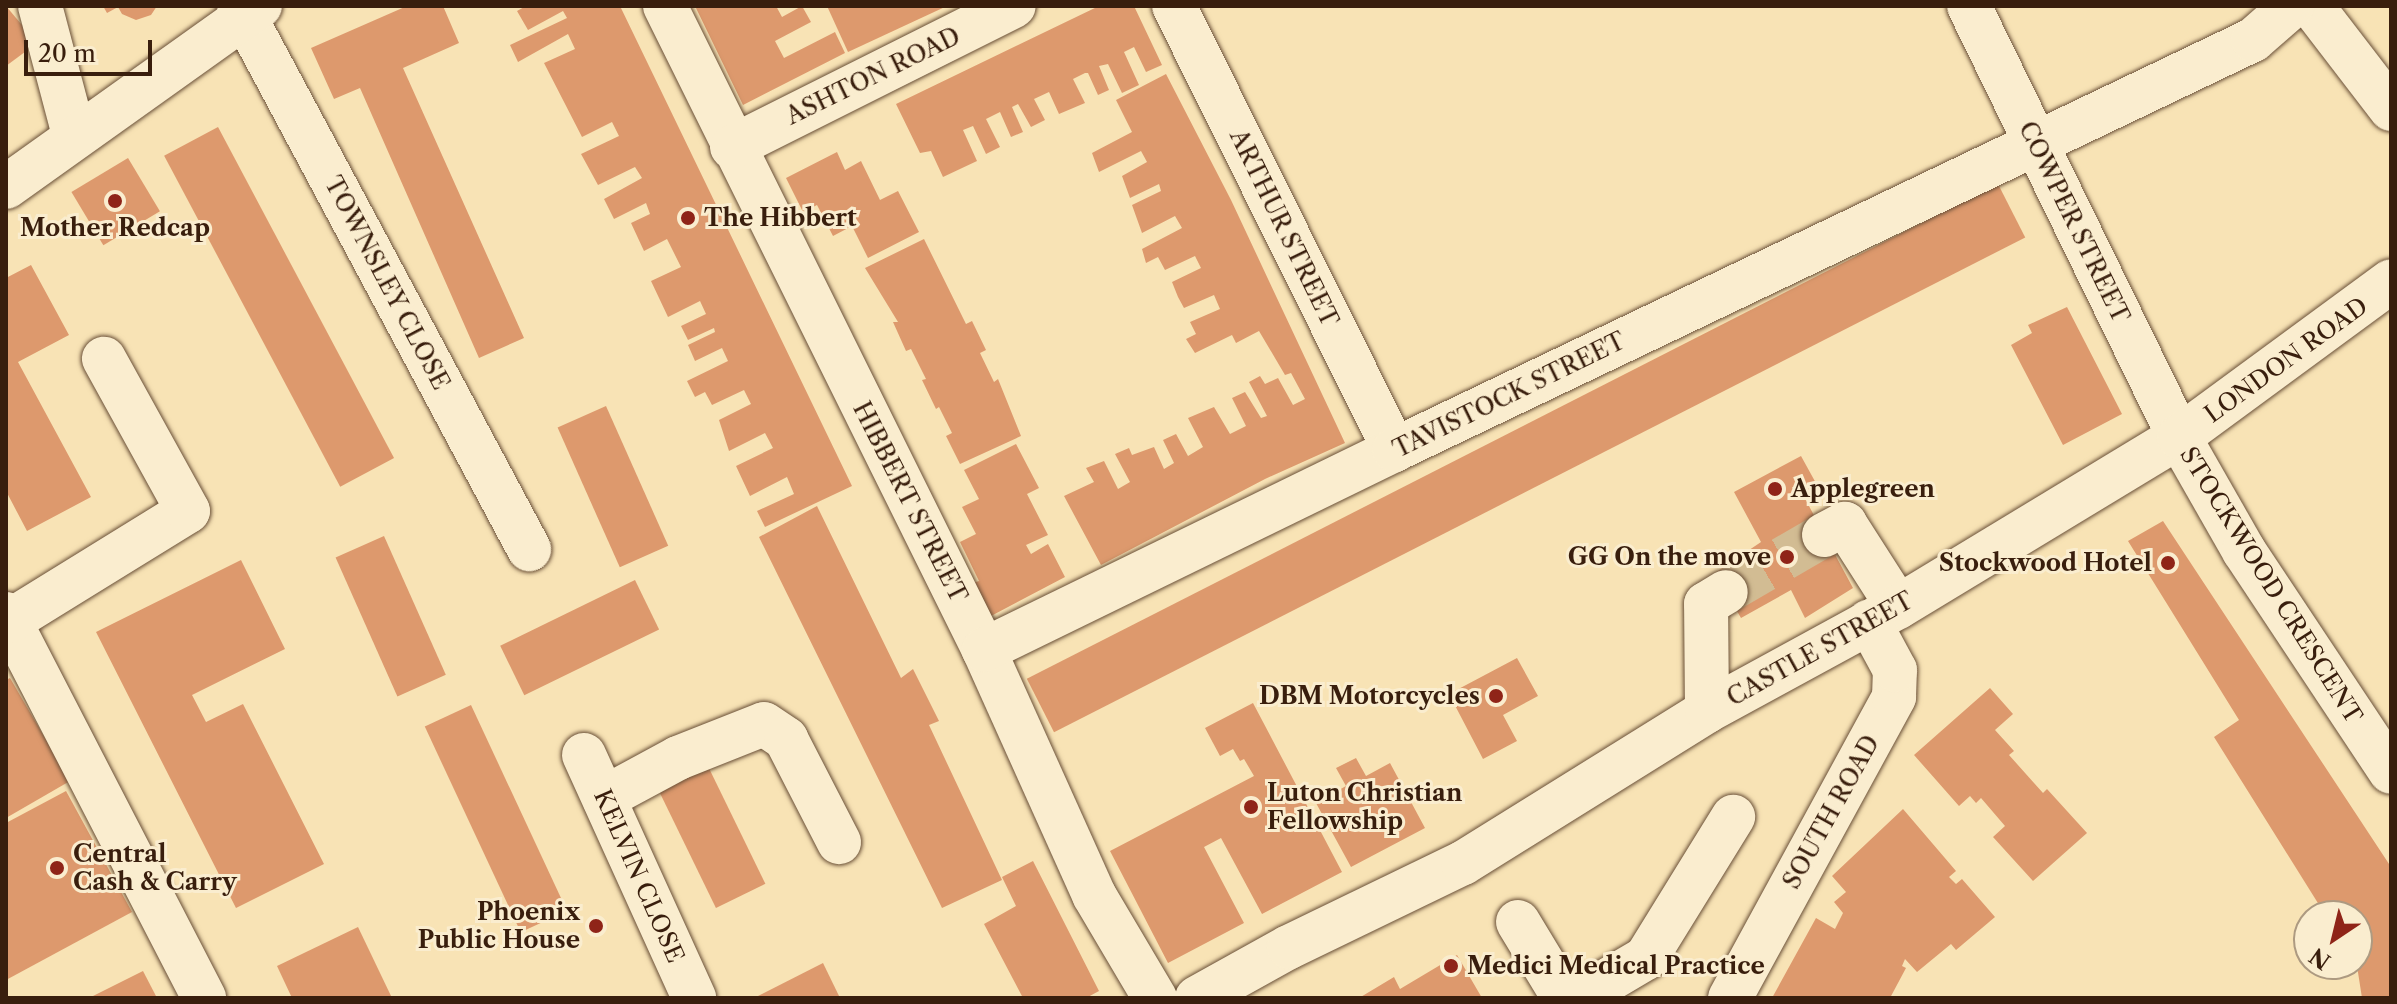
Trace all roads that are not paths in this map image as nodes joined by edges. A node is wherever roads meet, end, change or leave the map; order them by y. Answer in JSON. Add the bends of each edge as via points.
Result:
{"nodes":[{"id":1,"x":40,"y":6,"type":"edge"},
{"id":2,"x":665,"y":6,"type":"edge"},
{"id":3,"x":1014,"y":6,"type":"edge"},
{"id":4,"x":1174,"y":6,"type":"edge"},
{"id":5,"x":1969,"y":6,"type":"edge"},
{"id":6,"x":2292,"y":6,"type":"edge"},
{"id":7,"x":2312,"y":6,"type":"edge"},
{"id":8,"x":248,"y":9,"type":"edge"},
{"id":9,"x":2391,"y":109,"type":"edge"},
{"id":10,"x":74,"y":135,"type":"junction"},
{"id":11,"x":2035,"y":142,"type":"junction"},
{"id":12,"x":732,"y":147,"type":"junction"},
{"id":13,"x":6,"y":187,"type":"edge"},
{"id":14,"x":2391,"y":281,"type":"edge"},
{"id":15,"x":104,"y":359,"type":"dead end"},
{"id":16,"x":2179,"y":437,"type":"junction"},
{"id":17,"x":1394,"y":450,"type":"junction"},
{"id":18,"x":1824,"y":535,"type":"tunnel mouth"},
{"id":19,"x":529,"y":549,"type":"dead end"},
{"id":20,"x":1726,"y":592,"type":"tunnel mouth"},
{"id":21,"x":1883,"y":614,"type":"junction"},
{"id":22,"x":8,"y":618,"type":"edge"},
{"id":23,"x":984,"y":650,"type":"junction"},
{"id":24,"x":1707,"y":711,"type":"junction"},
{"id":25,"x":584,"y":755,"type":"dead end"},
{"id":26,"x":2386,"y":756,"type":"edge"},
{"id":27,"x":604,"y":798,"type":"junction"},
{"id":28,"x":1733,"y":817,"type":"dead end"},
{"id":29,"x":839,"y":842,"type":"dead end"},
{"id":30,"x":1463,"y":863,"type":"junction"},
{"id":31,"x":1518,"y":922,"type":"dead end"},
{"id":32,"x":204,"y":998,"type":"edge"},
{"id":33,"x":694,"y":998,"type":"edge"},
{"id":34,"x":1155,"y":998,"type":"edge"},
{"id":35,"x":1197,"y":998,"type":"edge"},
{"id":36,"x":1257,"y":998,"type":"edge"},
{"id":37,"x":1564,"y":998,"type":"edge"},
{"id":38,"x":1578,"y":998,"type":"edge"},
{"id":39,"x":1730,"y":998,"type":"edge"}],
"edges":[{"from":1,"to":10,"type":"street"},
{"from":2,"to":12,"type":"street","name":"HIBBERT STREET"},
{"from":3,"to":12,"type":"street","name":"ASHTON ROAD"},
{"from":4,"to":17,"type":"street","name":"ARTHUR STREET"},
{"from":5,"to":11,"type":"street","name":"COWPER STREET"},
{"from":6,"to":11,"type":"street","name":"TAVISTOCK STREET","via":[[2253,40]]},
{"from":7,"to":9,"type":"street"},
{"from":8,"to":10,"type":"street"},
{"from":8,"to":19,"type":"street","name":"TOWNSLEY CLOSE"},
{"from":10,"to":13,"type":"street"},
{"from":11,"to":16,"type":"street","name":"COWPER STREET"},
{"from":11,"to":17,"type":"street","name":"TAVISTOCK STREET"},
{"from":12,"to":23,"type":"street","name":"HIBBERT STREET"},
{"from":14,"to":16,"type":"street","name":"LONDON ROAD"},
{"from":15,"to":22,"type":"street","via":[[188,511]]},
{"from":16,"to":21,"type":"street","name":"CASTLE STREET"},
{"from":16,"to":26,"type":"street","name":"STOCKWOOD CRESCENT","via":[[2244,551]]},
{"from":17,"to":23,"type":"street","name":"TAVISTOCK STREET"},
{"from":18,"to":21,"type":"street","name":"SOUTH ROAD","via":[[1845,524]]},
{"from":20,"to":24,"type":"street","via":[[1706,604]]},
{"from":21,"to":24,"type":"street","name":"CASTLE STREET"},
{"from":21,"to":39,"type":"street","name":"SOUTH ROAD","via":[[1895,670],[1894,697]]},
{"from":22,"to":32,"type":"street"},
{"from":23,"to":34,"type":"street","name":"HIBBERT STREET","via":[[1094,895]]},
{"from":24,"to":30,"type":"street","name":"CASTLE STREET"},
{"from":25,"to":27,"type":"street","name":"KELVIN CLOSE"},
{"from":27,"to":29,"type":"street","via":[[678,758],[764,724],[786,739]]},
{"from":27,"to":33,"type":"street","name":"KELVIN CLOSE"},
{"from":28,"to":38,"type":"street","via":[[1646,958]]},
{"from":30,"to":35,"type":"street","name":"CASTLE STREET"},
{"from":30,"to":36,"type":"street","name":"CASTLE STREET","via":[[1429,895]]},
{"from":31,"to":37,"type":"street"}]}
